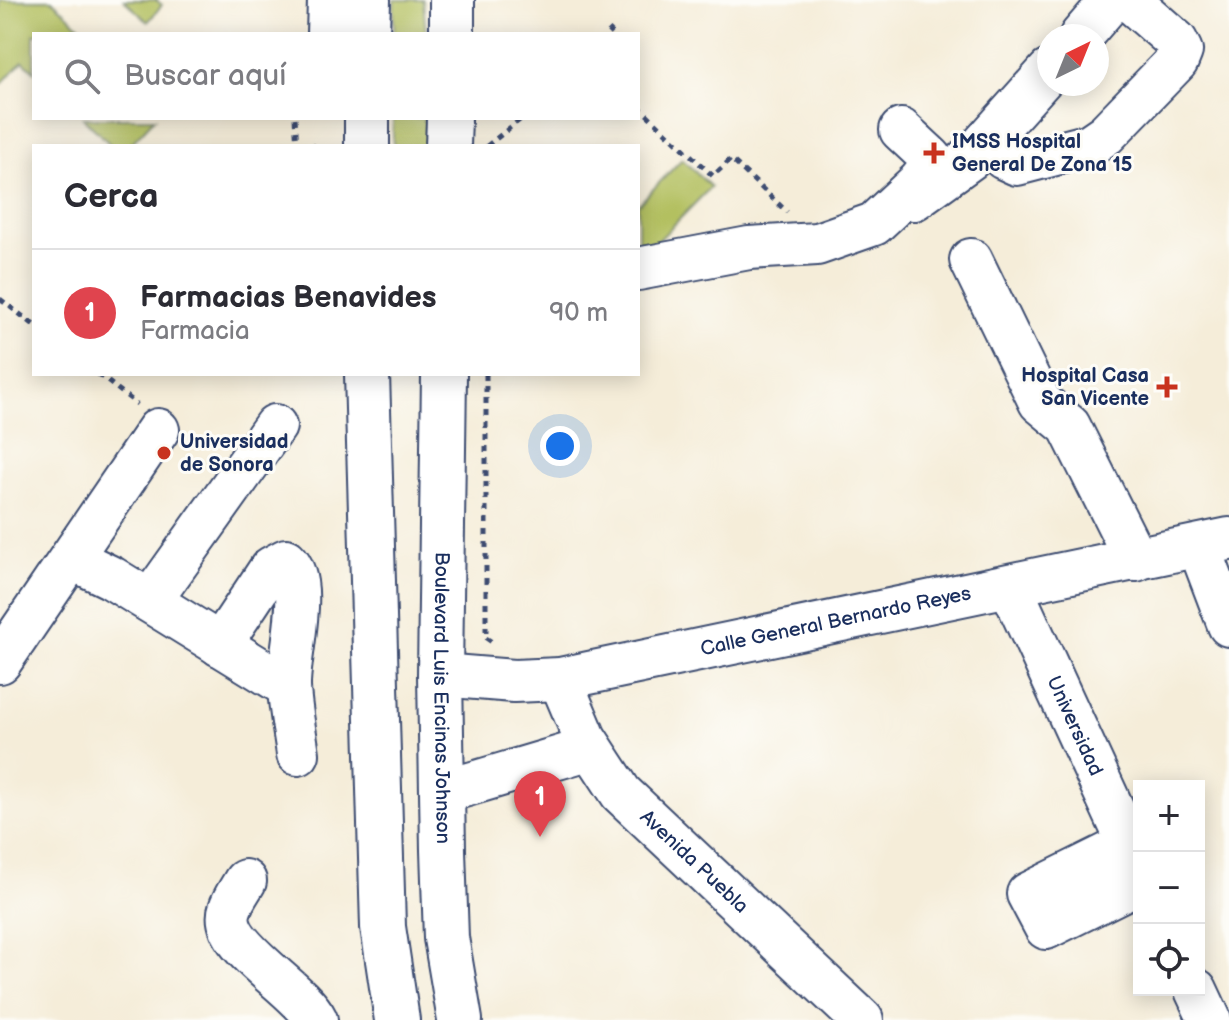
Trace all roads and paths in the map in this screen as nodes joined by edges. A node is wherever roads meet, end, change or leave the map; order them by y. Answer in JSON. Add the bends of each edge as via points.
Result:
{"nodes":[{"id":1,"x":329,"y":0,"type":"edge"},
{"id":2,"x":368,"y":0,"type":"edge"},
{"id":3,"x":1112,"y":0,"type":"edge"},
{"id":4,"x":1129,"y":0,"type":"edge"},
{"id":5,"x":1091,"y":24,"type":"edge"},
{"id":6,"x":615,"y":27,"type":"dead end"},
{"id":7,"x":328,"y":32,"type":"edge"},
{"id":8,"x":367,"y":32,"type":"edge"},
{"id":9,"x":610,"y":32,"type":"edge"},
{"id":10,"x":1037,"y":85,"type":"edge"},
{"id":11,"x":640,"y":108,"type":"edge"},
{"id":12,"x":295,"y":120,"type":"edge"},
{"id":13,"x":449,"y":120,"type":"edge"},
{"id":14,"x":520,"y":120,"type":"edge"},
{"id":15,"x":901,"y":130,"type":"dead end"},
{"id":16,"x":986,"y":142,"type":"junction"},
{"id":17,"x":297,"y":144,"type":"edge"},
{"id":18,"x":448,"y":144,"type":"edge"},
{"id":19,"x":490,"y":144,"type":"edge"},
{"id":20,"x":794,"y":209,"type":"dead end"},
{"id":21,"x":874,"y":224,"type":"junction"},
{"id":22,"x":971,"y":260,"type":"dead end"},
{"id":23,"x":640,"y":269,"type":"edge"},
{"id":24,"x":0,"y":299,"type":"edge"},
{"id":25,"x":32,"y":323,"type":"edge"},
{"id":26,"x":100,"y":376,"type":"edge"},
{"id":27,"x":444,"y":376,"type":"edge"},
{"id":28,"x":486,"y":376,"type":"edge"},
{"id":29,"x":368,"y":385,"type":"edge"},
{"id":30,"x":150,"y":418,"type":"joint"},
{"id":31,"x":275,"y":426,"type":"dead end"},
{"id":32,"x":1214,"y":543,"type":"edge"},
{"id":33,"x":71,"y":558,"type":"junction"},
{"id":34,"x":1136,"y":560,"type":"junction"},
{"id":35,"x":1011,"y":588,"type":"junction"},
{"id":36,"x":150,"y":601,"type":"junction"},
{"id":37,"x":1229,"y":625,"type":"edge"},
{"id":38,"x":220,"y":645,"type":"junction"},
{"id":39,"x":507,"y":652,"type":"dead end"},
{"id":40,"x":0,"y":662,"type":"edge"},
{"id":41,"x":440,"y":675,"type":"junction"},
{"id":42,"x":560,"y":679,"type":"junction"},
{"id":43,"x":289,"y":687,"type":"junction"},
{"id":44,"x":591,"y":748,"type":"junction"},
{"id":45,"x":298,"y":754,"type":"dead end"},
{"id":46,"x":443,"y":792,"type":"junction"},
{"id":47,"x":1133,"y":857,"type":"edge"},
{"id":48,"x":245,"y":881,"type":"dead end"},
{"id":49,"x":1199,"y":996,"type":"edge"},
{"id":50,"x":461,"y":1016,"type":"edge"},
{"id":51,"x":316,"y":1020,"type":"edge"},
{"id":52,"x":397,"y":1020,"type":"edge"},
{"id":53,"x":862,"y":1020,"type":"edge"},
{"id":54,"x":1210,"y":1020,"type":"edge"}],
"edges":[{"from":1,"to":7,"type":"street"},
{"from":2,"to":8,"type":"main road"},
{"from":3,"to":5,"type":"street"},
{"from":4,"to":16,"type":"street","via":[[1181,51],[1106,134],[1090,145],[1017,164]]},
{"from":6,"to":9,"type":"path"},
{"from":10,"to":16,"type":"street"},
{"from":11,"to":20,"type":"path","via":[[713,176],[731,159],[789,214]]},
{"from":12,"to":17,"type":"path"},
{"from":13,"to":18,"type":"main road"},
{"from":14,"to":19,"type":"path"},
{"from":15,"to":21,"type":"street","via":[[931,158],[931,167]]},
{"from":16,"to":21,"type":"street","via":[[956,171]]},
{"from":21,"to":23,"type":"street","via":[[817,244],[749,248]]},
{"from":22,"to":34,"type":"street","via":[[1040,402],[1069,426]]},
{"from":24,"to":25,"type":"path"},
{"from":26,"to":30,"type":"path"},
{"from":27,"to":41,"type":"main road","name":"Boulevard Luis Encinas Johnson"},
{"from":28,"to":39,"type":"path","via":[[486,638]]},
{"from":29,"to":41,"type":"main road","via":[[400,481],[407,654],[414,664]]},
{"from":29,"to":52,"type":"main road","via":[[383,927]]},
{"from":30,"to":33,"type":"street"},
{"from":31,"to":36,"type":"street"},
{"from":32,"to":34,"type":"street","name":"Calle General Bernardo Reyes"},
{"from":32,"to":37,"type":"street"},
{"from":33,"to":36,"type":"street"},
{"from":33,"to":40,"type":"street"},
{"from":34,"to":35,"type":"street","name":"Calle General Bernardo Reyes"},
{"from":35,"to":42,"type":"street","name":"Calle General Bernardo Reyes"},
{"from":35,"to":47,"type":"street","name":"Universidad"},
{"from":36,"to":38,"type":"street"},
{"from":38,"to":43,"type":"street"},
{"from":38,"to":43,"type":"street","via":[[271,568],[286,560],[297,588]]},
{"from":41,"to":42,"type":"street","name":"Calle General Bernardo Reyes"},
{"from":41,"to":46,"type":"main road","name":"Boulevard Luis Encinas Johnson"},
{"from":42,"to":44,"type":"street","name":"Avenida Puebla"},
{"from":43,"to":45,"type":"street"},
{"from":44,"to":46,"type":"street"},
{"from":44,"to":53,"type":"street","name":"Avenida Puebla","via":[[621,793]]},
{"from":46,"to":50,"type":"main road","name":"Boulevard Luis Encinas Johnson","via":[[446,938]]},
{"from":48,"to":51,"type":"street","via":[[229,910],[228,926],[247,951],[304,1001]]},
{"from":49,"to":54,"type":"street"}]}
